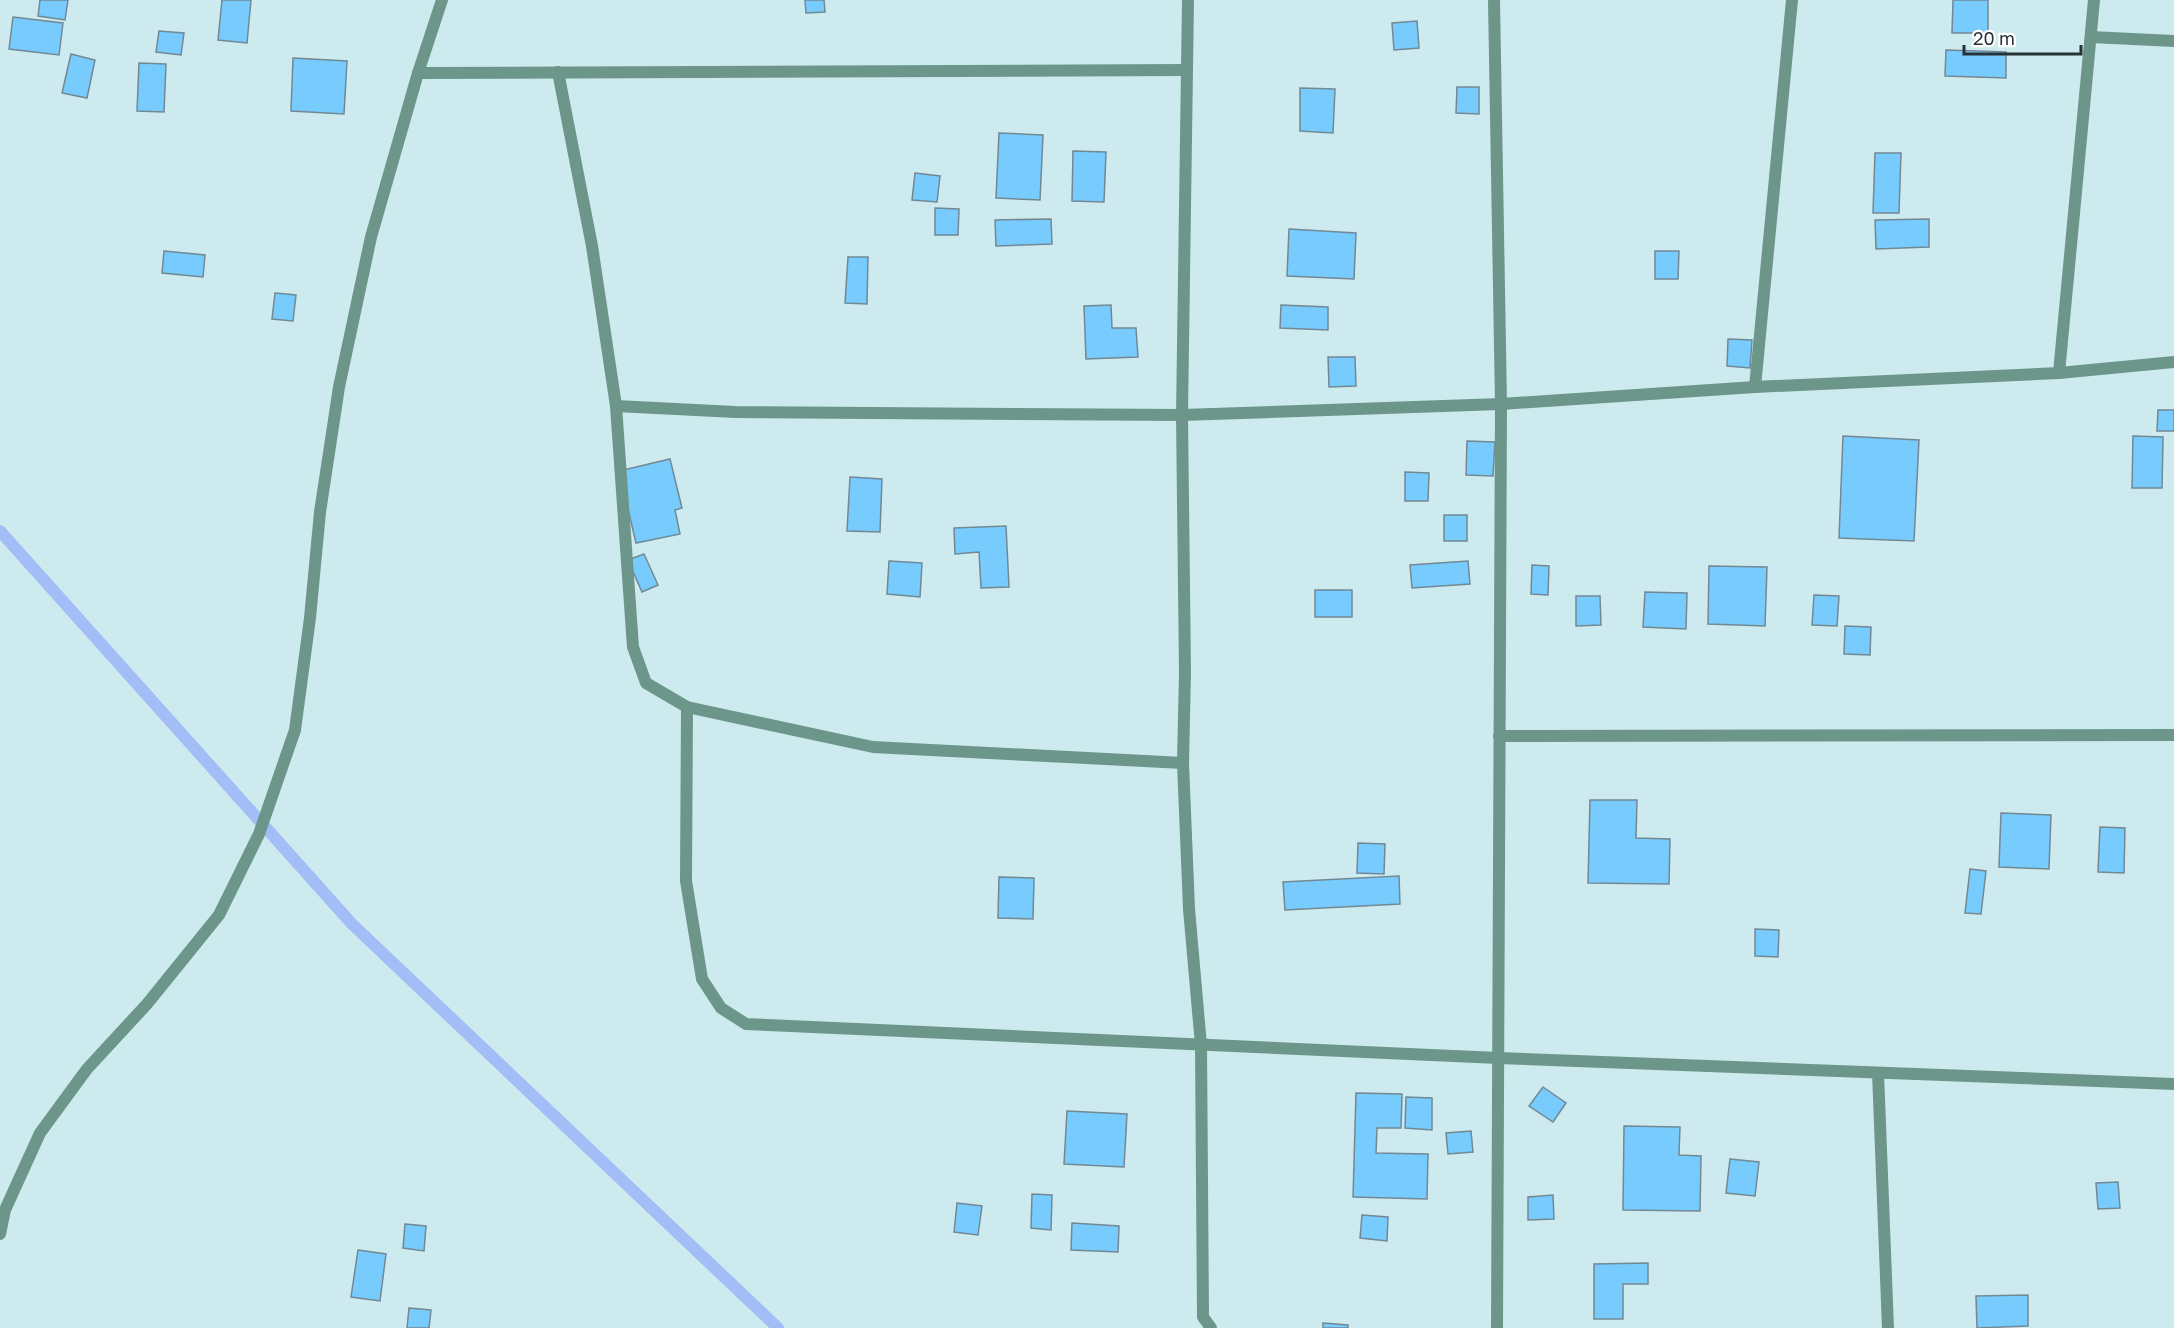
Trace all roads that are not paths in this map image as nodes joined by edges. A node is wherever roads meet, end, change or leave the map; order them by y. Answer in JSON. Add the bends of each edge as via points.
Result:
{"nodes":[{"id":1,"x":442,"y":0,"type":"edge"},
{"id":2,"x":1188,"y":0,"type":"edge"},
{"id":3,"x":1494,"y":0,"type":"edge"},
{"id":4,"x":1792,"y":0,"type":"edge"},
{"id":5,"x":2094,"y":0,"type":"edge"},
{"id":6,"x":2091,"y":37,"type":"junction"},
{"id":7,"x":2174,"y":41,"type":"edge"},
{"id":8,"x":1186,"y":70,"type":"junction"},
{"id":9,"x":558,"y":72,"type":"junction"},
{"id":10,"x":418,"y":73,"type":"junction"},
{"id":11,"x":2174,"y":362,"type":"edge"},
{"id":12,"x":2059,"y":374,"type":"junction"},
{"id":13,"x":1755,"y":387,"type":"junction"},
{"id":14,"x":1501,"y":404,"type":"junction"},
{"id":15,"x":615,"y":406,"type":"junction"},
{"id":16,"x":1182,"y":416,"type":"junction"},
{"id":17,"x":687,"y":707,"type":"junction"},
{"id":18,"x":2174,"y":735,"type":"edge"},
{"id":19,"x":1499,"y":736,"type":"junction"},
{"id":20,"x":1183,"y":764,"type":"junction"},
{"id":21,"x":1201,"y":1045,"type":"junction"},
{"id":22,"x":1498,"y":1058,"type":"junction"},
{"id":23,"x":1878,"y":1073,"type":"junction"},
{"id":24,"x":2174,"y":1084,"type":"edge"},
{"id":25,"x":3,"y":1207,"type":"edge"},
{"id":26,"x":0,"y":1234,"type":"edge"},
{"id":27,"x":1211,"y":1328,"type":"edge"},
{"id":28,"x":1497,"y":1328,"type":"edge"},
{"id":29,"x":1888,"y":1328,"type":"edge"}],
"edges":[{"from":1,"to":10,"type":"street"},
{"from":2,"to":8,"type":"street"},
{"from":3,"to":14,"type":"street"},
{"from":4,"to":13,"type":"street"},
{"from":5,"to":6,"type":"street"},
{"from":6,"to":7,"type":"street"},
{"from":6,"to":12,"type":"street"},
{"from":8,"to":9,"type":"street"},
{"from":8,"to":16,"type":"street"},
{"from":9,"to":10,"type":"street"},
{"from":9,"to":15,"type":"street","via":[[592,246]]},
{"from":10,"to":25,"type":"street","via":[[371,237],[339,387],[295,730],[259,834],[219,915],[147,1004],[87,1069],[40,1133]]},
{"from":11,"to":12,"type":"street"},
{"from":12,"to":13,"type":"street"},
{"from":13,"to":14,"type":"street"},
{"from":14,"to":16,"type":"street"},
{"from":14,"to":19,"type":"street"},
{"from":15,"to":16,"type":"street","via":[[735,412]]},
{"from":15,"to":17,"type":"street","via":[[633,647],[646,683]]},
{"from":16,"to":20,"type":"street"},
{"from":17,"to":20,"type":"street","via":[[873,747]]},
{"from":17,"to":21,"type":"street","via":[[686,881],[702,979],[721,1008],[746,1024]]},
{"from":18,"to":19,"type":"street"},
{"from":19,"to":22,"type":"street"},
{"from":20,"to":21,"type":"street"},
{"from":21,"to":22,"type":"street"},
{"from":21,"to":27,"type":"street","via":[[1203,1317]]},
{"from":22,"to":23,"type":"street"},
{"from":22,"to":28,"type":"street"},
{"from":23,"to":24,"type":"street"},
{"from":23,"to":29,"type":"street"},
{"from":25,"to":26,"type":"street"}]}
